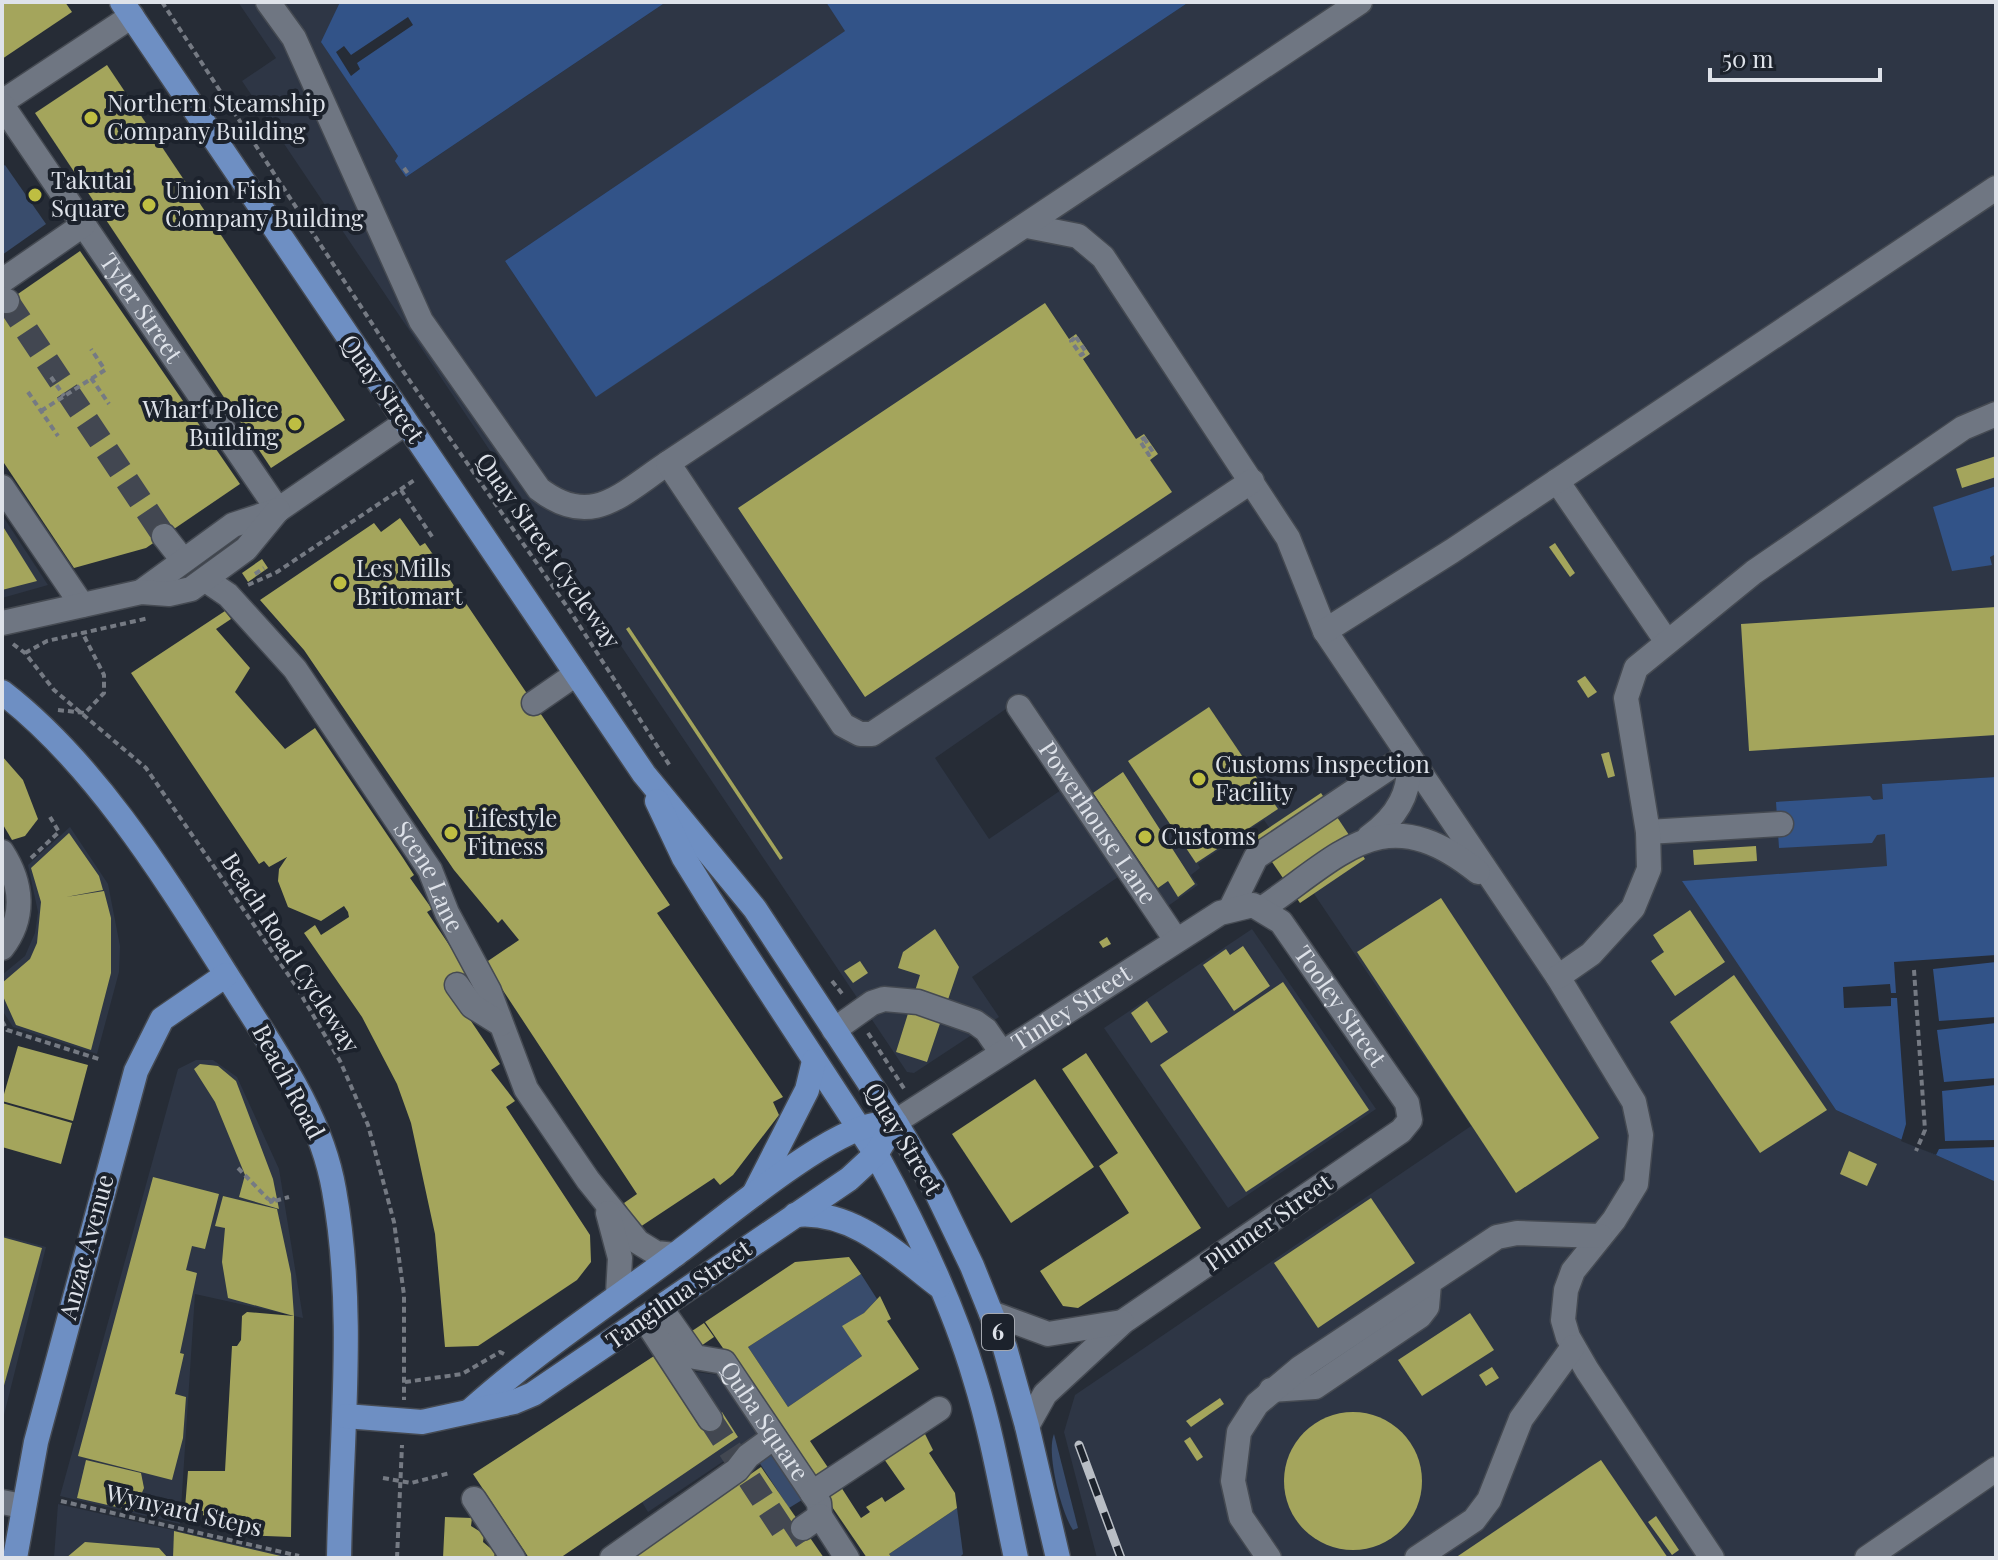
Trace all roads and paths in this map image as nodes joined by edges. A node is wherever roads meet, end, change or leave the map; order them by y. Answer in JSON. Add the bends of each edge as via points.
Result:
{"nodes":[{"id":1,"x":162,"y":2,"type":"edge"},
{"id":2,"x":268,"y":2,"type":"edge"},
{"id":3,"x":1360,"y":2,"type":"edge"},
{"id":4,"x":127,"y":9,"type":"edge"},
{"id":5,"x":2,"y":104,"type":"edge"},
{"id":6,"x":404,"y":168,"type":"dead end"},
{"id":7,"x":409,"y":175,"type":"dead end"},
{"id":8,"x":1996,"y":188,"type":"edge"},
{"id":9,"x":83,"y":225,"type":"junction"},
{"id":10,"x":1027,"y":226,"type":"junction"},
{"id":11,"x":4,"y":294,"type":"edge"},
{"id":12,"x":91,"y":349,"type":"dead end"},
{"id":13,"x":51,"y":377,"type":"dead end"},
{"id":14,"x":91,"y":378,"type":"junction"},
{"id":15,"x":28,"y":392,"type":"dead end"},
{"id":16,"x":64,"y":396,"type":"junction"},
{"id":17,"x":109,"y":404,"type":"dead end"},
{"id":18,"x":41,"y":411,"type":"junction"},
{"id":19,"x":1996,"y":414,"type":"edge"},
{"id":20,"x":405,"y":423,"type":"junction"},
{"id":21,"x":58,"y":436,"type":"dead end"},
{"id":22,"x":668,"y":463,"type":"junction"},
{"id":23,"x":1252,"y":481,"type":"junction"},
{"id":24,"x":1557,"y":481,"type":"junction"},
{"id":25,"x":410,"y":483,"type":"dead end"},
{"id":26,"x":2,"y":487,"type":"edge"},
{"id":27,"x":401,"y":490,"type":"junction"},
{"id":28,"x":278,"y":510,"type":"junction"},
{"id":29,"x":164,"y":536,"type":"tunnel mouth"},
{"id":30,"x":433,"y":538,"type":"dead end"},
{"id":31,"x":182,"y":559,"type":"junction"},
{"id":32,"x":206,"y":580,"type":"junction"},
{"id":33,"x":240,"y":587,"type":"dead end"},
{"id":34,"x":141,"y":592,"type":"junction"},
{"id":35,"x":82,"y":605,"type":"junction"},
{"id":36,"x":2,"y":623,"type":"edge"},
{"id":37,"x":1325,"y":631,"type":"junction"},
{"id":38,"x":1667,"y":642,"type":"junction"},
{"id":39,"x":576,"y":674,"type":"junction"},
{"id":40,"x":2,"y":692,"type":"edge"},
{"id":41,"x":534,"y":703,"type":"dead end"},
{"id":42,"x":1019,"y":707,"type":"dead end"},
{"id":43,"x":85,"y":713,"type":"junction"},
{"id":44,"x":1408,"y":755,"type":"junction"},
{"id":45,"x":674,"y":772,"type":"dead end"},
{"id":46,"x":644,"y":774,"type":"junction"},
{"id":47,"x":50,"y":817,"type":"dead end"},
{"id":48,"x":1781,"y":824,"type":"dead end"},
{"id":49,"x":1648,"y":832,"type":"junction"},
{"id":50,"x":1369,"y":837,"type":"junction"},
{"id":51,"x":2,"y":852,"type":"edge"},
{"id":52,"x":25,"y":863,"type":"dead end"},
{"id":53,"x":1495,"y":887,"type":"junction"},
{"id":54,"x":1249,"y":907,"type":"junction"},
{"id":55,"x":1176,"y":940,"type":"junction"},
{"id":56,"x":2,"y":948,"type":"edge"},
{"id":57,"x":1914,"y":970,"type":"dead end"},
{"id":58,"x":226,"y":975,"type":"junction"},
{"id":59,"x":821,"y":976,"type":"dead end"},
{"id":60,"x":1558,"y":977,"type":"junction"},
{"id":61,"x":457,"y":985,"type":"dead end"},
{"id":62,"x":856,"y":1014,"type":"junction"},
{"id":63,"x":2,"y":1021,"type":"edge"},
{"id":64,"x":501,"y":1024,"type":"junction"},
{"id":65,"x":834,"y":1030,"type":"junction"},
{"id":66,"x":1002,"y":1053,"type":"junction"},
{"id":67,"x":102,"y":1060,"type":"dead end"},
{"id":68,"x":814,"y":1061,"type":"junction"},
{"id":69,"x":917,"y":1108,"type":"junction"},
{"id":70,"x":1410,"y":1120,"type":"joint"},
{"id":71,"x":895,"y":1122,"type":"junction"},
{"id":72,"x":859,"y":1128,"type":"junction"},
{"id":73,"x":1916,"y":1151,"type":"dead end"},
{"id":74,"x":876,"y":1154,"type":"junction"},
{"id":75,"x":238,"y":1168,"type":"dead end"},
{"id":76,"x":289,"y":1197,"type":"dead end"},
{"id":77,"x":753,"y":1197,"type":"junction"},
{"id":78,"x":605,"y":1204,"type":"junction"},
{"id":79,"x":795,"y":1215,"type":"junction"},
{"id":80,"x":1600,"y":1236,"type":"junction"},
{"id":81,"x":675,"y":1255,"type":"junction"},
{"id":82,"x":941,"y":1287,"type":"junction"},
{"id":83,"x":618,"y":1294,"type":"junction"},
{"id":84,"x":652,"y":1313,"type":"junction"},
{"id":85,"x":991,"y":1313,"type":"junction"},
{"id":86,"x":1124,"y":1321,"type":"junction"},
{"id":87,"x":1573,"y":1347,"type":"junction"},
{"id":88,"x":500,"y":1352,"type":"dead end"},
{"id":89,"x":939,"y":1409,"type":"dead end"},
{"id":90,"x":469,"y":1412,"type":"junction"},
{"id":91,"x":345,"y":1416,"type":"junction"},
{"id":92,"x":710,"y":1419,"type":"tunnel mouth"},
{"id":93,"x":1027,"y":1426,"type":"junction"},
{"id":94,"x":780,"y":1445,"type":"junction"},
{"id":95,"x":401,"y":1464,"type":"dead end"},
{"id":96,"x":1996,"y":1469,"type":"edge"},
{"id":97,"x":450,"y":1473,"type":"dead end"},
{"id":98,"x":383,"y":1478,"type":"dead end"},
{"id":99,"x":400,"y":1482,"type":"junction"},
{"id":100,"x":474,"y":1499,"type":"dead end"},
{"id":101,"x":61,"y":1501,"type":"dead end"},
{"id":102,"x":12,"y":1504,"type":"edge"},
{"id":103,"x":812,"y":1512,"type":"junction"},
{"id":104,"x":299,"y":1556,"type":"dead end"},
{"id":105,"x":15,"y":1558,"type":"edge"},
{"id":106,"x":339,"y":1558,"type":"edge"},
{"id":107,"x":397,"y":1558,"type":"edge"},
{"id":108,"x":513,"y":1558,"type":"edge"},
{"id":109,"x":612,"y":1558,"type":"edge"},
{"id":110,"x":847,"y":1558,"type":"edge"},
{"id":111,"x":1016,"y":1558,"type":"edge"},
{"id":112,"x":1058,"y":1558,"type":"edge"},
{"id":113,"x":1269,"y":1558,"type":"edge"},
{"id":114,"x":1417,"y":1558,"type":"edge"},
{"id":115,"x":1712,"y":1558,"type":"edge"},
{"id":116,"x":1867,"y":1558,"type":"edge"}],
"edges":[{"from":1,"to":45,"type":"path","name":"Quay Street Cycleway"},
{"from":2,"to":22,"type":"street","via":[[294,38],[421,321],[539,489],[558,504],[585,509],[609,501]]},
{"from":3,"to":10,"type":"street"},
{"from":4,"to":5,"type":"street"},
{"from":4,"to":20,"type":"main road","name":"Quay Street","number":"6"},
{"from":5,"to":9,"type":"street","name":"Tyler Street"},
{"from":6,"to":7,"type":"path"},
{"from":8,"to":24,"type":"street"},
{"from":9,"to":11,"type":"street"},
{"from":9,"to":28,"type":"street","name":"Tyler Street"},
{"from":10,"to":22,"type":"street"},
{"from":10,"to":23,"type":"street","via":[[1078,236],[1103,257]]},
{"from":12,"to":14,"type":"path","via":[[105,370]]},
{"from":13,"to":16,"type":"path"},
{"from":14,"to":16,"type":"path"},
{"from":14,"to":17,"type":"path"},
{"from":15,"to":18,"type":"path"},
{"from":16,"to":18,"type":"path"},
{"from":18,"to":21,"type":"path"},
{"from":19,"to":38,"type":"street","via":[[1963,428],[1754,572]]},
{"from":20,"to":28,"type":"street"},
{"from":20,"to":39,"type":"main road","name":"Quay Street","number":"6"},
{"from":22,"to":23,"type":"street","via":[[843,725],[860,734],[872,734]]},
{"from":23,"to":37,"type":"street","via":[[1288,538]]},
{"from":24,"to":37,"type":"street"},
{"from":24,"to":38,"type":"street"},
{"from":25,"to":27,"type":"path"},
{"from":26,"to":35,"type":"street"},
{"from":27,"to":30,"type":"path"},
{"from":27,"to":33,"type":"path","via":[[277,572]]},
{"from":28,"to":31,"type":"street","via":[[233,525]]},
{"from":28,"to":32,"type":"street","via":[[246,549]]},
{"from":29,"to":31,"type":"street"},
{"from":31,"to":34,"type":"street"},
{"from":32,"to":34,"type":"street","via":[[180,592]]},
{"from":32,"to":64,"type":"street","name":"Scene Lane","via":[[228,595],[295,669],[436,879]]},
{"from":34,"to":35,"type":"street"},
{"from":35,"to":36,"type":"street"},
{"from":37,"to":44,"type":"street"},
{"from":38,"to":49,"type":"street","via":[[1636,668],[1626,698]]},
{"from":39,"to":41,"type":"street"},
{"from":39,"to":46,"type":"main road","name":"Quay Street","number":"6"},
{"from":40,"to":58,"type":"main road","name":"Beach Road","via":[[49,736],[117,815]]},
{"from":42,"to":55,"type":"street","name":"Powerhouse Lane"},
{"from":43,"to":43,"type":"path","name":"Beach Road Cycleway","via":[[54,690],[25,653],[82,632],[104,675],[104,693]]},
{"from":43,"to":88,"type":"path","name":"Beach Road Cycleway","via":[[146,768],[296,986],[340,1061],[368,1125],[394,1222],[404,1295],[405,1382],[462,1374]]},
{"from":44,"to":50,"type":"street","name":"Tinley Street","via":[[1407,792],[1386,825]]},
{"from":44,"to":53,"type":"street"},
{"from":44,"to":54,"type":"street","via":[[1256,857]]},
{"from":46,"to":65,"type":"main road","name":"Quay Street","number":"6","via":[[755,909]]},
{"from":46,"to":68,"type":"main road","name":"Quay Street","number":"6","via":[[684,858]]},
{"from":47,"to":52,"type":"path","via":[[59,832]]},
{"from":48,"to":49,"type":"street"},
{"from":49,"to":60,"type":"street","via":[[1649,869],[1633,908],[1591,954]]},
{"from":50,"to":53,"type":"street","via":[[1410,836],[1458,857]]},
{"from":50,"to":54,"type":"street","name":"Tinley Street"},
{"from":51,"to":56,"type":"street","via":[[17,877],[19,900],[16,924]]},
{"from":53,"to":60,"type":"street"},
{"from":54,"to":55,"type":"street","name":"Tinley Street"},
{"from":54,"to":70,"type":"street","name":"Tooley Street","via":[[1281,922],[1407,1103]]},
{"from":55,"to":66,"type":"street","name":"Tinley Street"},
{"from":57,"to":73,"type":"path","via":[[1925,1130]]},
{"from":58,"to":91,"type":"main road","name":"Beach Road","via":[[307,1109],[334,1187],[346,1322]]},
{"from":58,"to":102,"type":"main road","name":"Anzac Avenue","via":[[162,1019],[136,1071]]},
{"from":59,"to":62,"type":"path","via":[[836,985]]},
{"from":60,"to":80,"type":"street","via":[[1627,1088],[1641,1135],[1636,1184]]},
{"from":61,"to":64,"type":"street","via":[[472,1006]]},
{"from":62,"to":65,"type":"street"},
{"from":62,"to":66,"type":"street","via":[[884,999],[918,1002],[975,1022]]},
{"from":62,"to":69,"type":"path"},
{"from":63,"to":67,"type":"path","via":[[7,1030]]},
{"from":64,"to":78,"type":"street","name":"Scene Lane","via":[[526,1089]]},
{"from":65,"to":71,"type":"main road","name":"Quay Street","number":"6"},
{"from":66,"to":69,"type":"street","name":"Tinley Street"},
{"from":68,"to":72,"type":"main road","name":"Quay Street","number":"6"},
{"from":68,"to":77,"type":"main road","via":[[807,1090]]},
{"from":69,"to":71,"type":"street","name":"Tinley Street"},
{"from":70,"to":86,"type":"street","name":"Plumer Street"},
{"from":71,"to":72,"type":"main road","name":"Tangihua Street"},
{"from":71,"to":74,"type":"main road","name":"Tangihua Street"},
{"from":71,"to":85,"type":"main road","name":"Quay Street","number":"6","via":[[934,1187]]},
{"from":72,"to":74,"type":"main road","name":"Quay Street","number":"6"},
{"from":72,"to":77,"type":"main road","name":"Tangihua Street"},
{"from":74,"to":79,"type":"main road","name":"Tangihua Street"},
{"from":74,"to":82,"type":"main road","name":"Quay Street","number":"6"},
{"from":75,"to":76,"type":"path","bridge":true,"via":[[268,1199],[275,1198],[271,1200],[273,1203]]},
{"from":77,"to":81,"type":"main road","name":"Tangihua Street"},
{"from":78,"to":81,"type":"street","name":"Scene Lane","via":[[638,1242],[656,1253]]},
{"from":78,"to":83,"type":"street","name":"Scene Lane","via":[[620,1258]]},
{"from":79,"to":82,"type":"main road","via":[[841,1220]]},
{"from":79,"to":84,"type":"main road","name":"Tangihua Street"},
{"from":80,"to":87,"type":"street","via":[[1580,1258],[1566,1290],[1563,1320]]},
{"from":80,"to":113,"type":"street","via":[[1497,1237],[1271,1390],[1239,1432],[1233,1466],[1241,1517]]},
{"from":81,"to":83,"type":"main road","name":"Tangihua Street"},
{"from":82,"to":111,"type":"main road","name":"Quay Street","number":"6","via":[[983,1408]]},
{"from":83,"to":90,"type":"main road","name":"Tangihua Street","via":[[526,1361]]},
{"from":84,"to":90,"type":"main road","name":"Tangihua Street","via":[[533,1394]]},
{"from":84,"to":92,"type":"street"},
{"from":84,"to":94,"type":"street","name":"Quba Square","via":[[695,1357],[724,1362]]},
{"from":85,"to":86,"type":"street","name":"Plumer Street","via":[[1048,1334]]},
{"from":85,"to":93,"type":"main road","name":"Quay Street","number":"6"},
{"from":86,"to":93,"type":"street","name":"Plumer Street","via":[[1045,1394]]},
{"from":87,"to":114,"type":"street","via":[[1521,1419],[1489,1500],[1474,1520]]},
{"from":87,"to":115,"type":"street"},
{"from":89,"to":103,"type":"street"},
{"from":90,"to":91,"type":"main road","name":"Tangihua Street","via":[[422,1422]]},
{"from":91,"to":106,"type":"main road","name":"Beach Road"},
{"from":93,"to":112,"type":"main road","name":"Quay Street","number":"6"},
{"from":94,"to":103,"type":"street","name":"Quba Square"},
{"from":94,"to":109,"type":"street","via":[[748,1456],[737,1470]]},
{"from":95,"to":99,"type":"path"},
{"from":96,"to":116,"type":"street"},
{"from":97,"to":99,"type":"path"},
{"from":98,"to":99,"type":"path"},
{"from":99,"to":107,"type":"path"},
{"from":100,"to":108,"type":"street"},
{"from":101,"to":104,"type":"path","name":"Wynyard Steps"},
{"from":102,"to":105,"type":"main road","name":"Anzac Avenue"},
{"from":103,"to":110,"type":"street","name":"Quba Square"}]}
